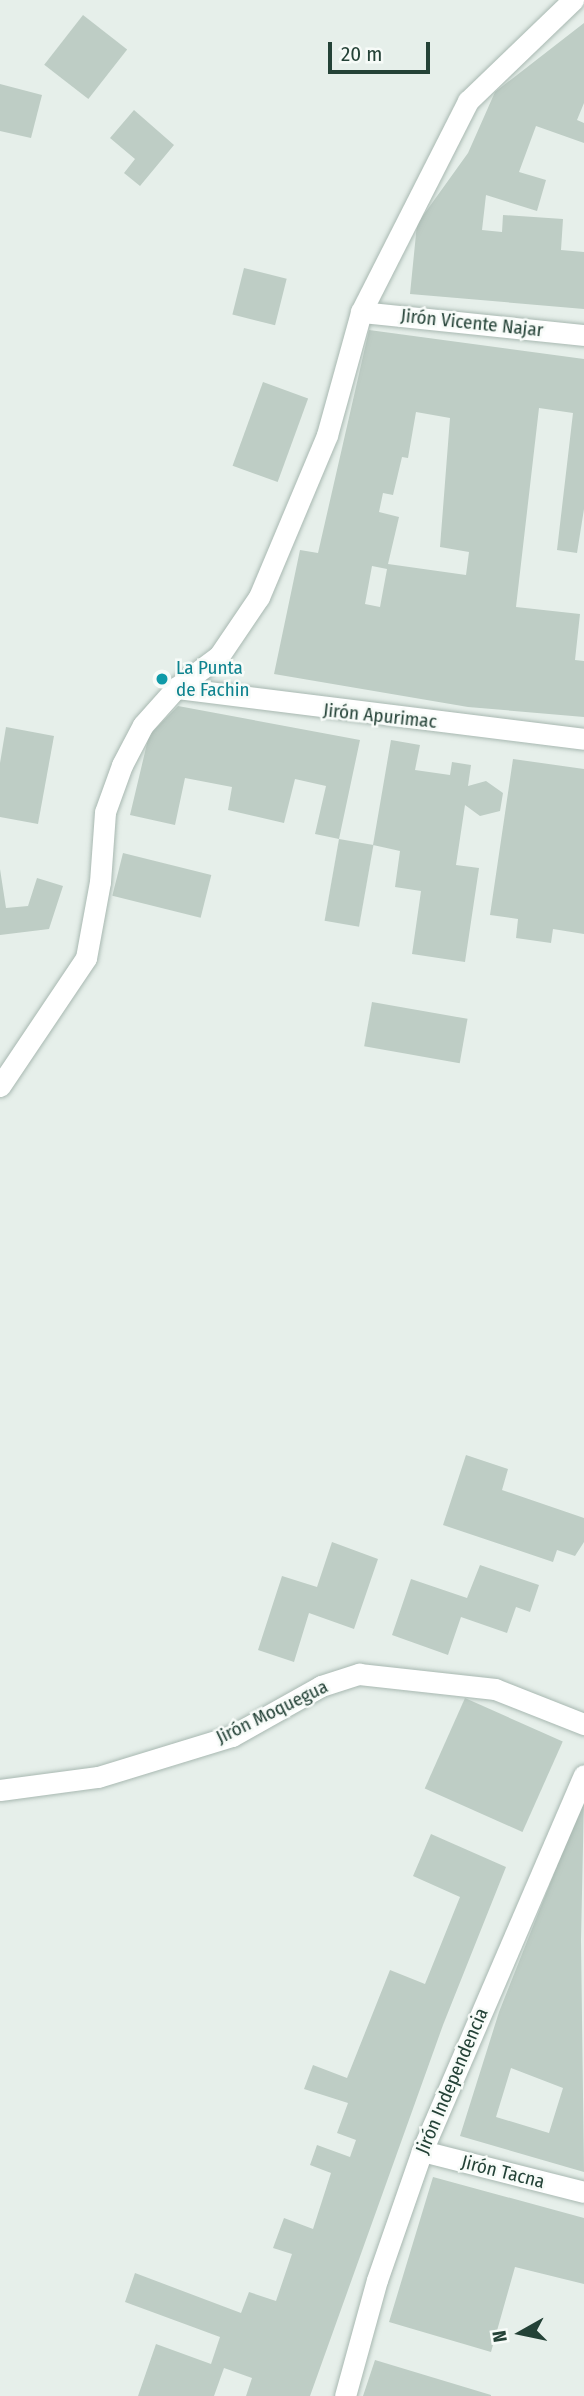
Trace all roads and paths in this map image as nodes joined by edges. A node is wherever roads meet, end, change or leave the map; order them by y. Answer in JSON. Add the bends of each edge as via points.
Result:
{"nodes":[{"id":1,"x":573,"y":0,"type":"edge"},
{"id":2,"x":361,"y":312,"type":"junction"},
{"id":3,"x":584,"y":335,"type":"edge"},
{"id":4,"x":176,"y":688,"type":"junction"},
{"id":5,"x":584,"y":739,"type":"edge"},
{"id":6,"x":0,"y":1086,"type":"edge"},
{"id":7,"x":584,"y":1724,"type":"edge"},
{"id":8,"x":584,"y":1775,"type":"edge"},
{"id":9,"x":0,"y":1790,"type":"edge"},
{"id":10,"x":422,"y":2151,"type":"junction"},
{"id":11,"x":584,"y":2192,"type":"edge"},
{"id":12,"x":345,"y":2396,"type":"edge"}],
"edges":[{"from":1,"to":2,"type":"street","via":[[468,101]]},
{"from":2,"to":3,"type":"street","name":"Jirón Vicente Najar"},
{"from":2,"to":4,"type":"street","via":[[327,435],[259,597],[219,656]]},
{"from":4,"to":5,"type":"street","name":"Jirón Apurimac"},
{"from":4,"to":6,"type":"street","via":[[143,725],[104,812],[100,882],[86,958]]},
{"from":7,"to":9,"type":"street","name":"Jirón Moquegua","via":[[495,1689],[359,1674],[321,1686],[232,1736],[99,1777]]},
{"from":8,"to":10,"type":"street","name":"Jirón Independencia"},
{"from":10,"to":11,"type":"street","name":"Jirón Tacna"},
{"from":10,"to":12,"type":"street","name":"Jirón Independencia","via":[[377,2280]]}]}
